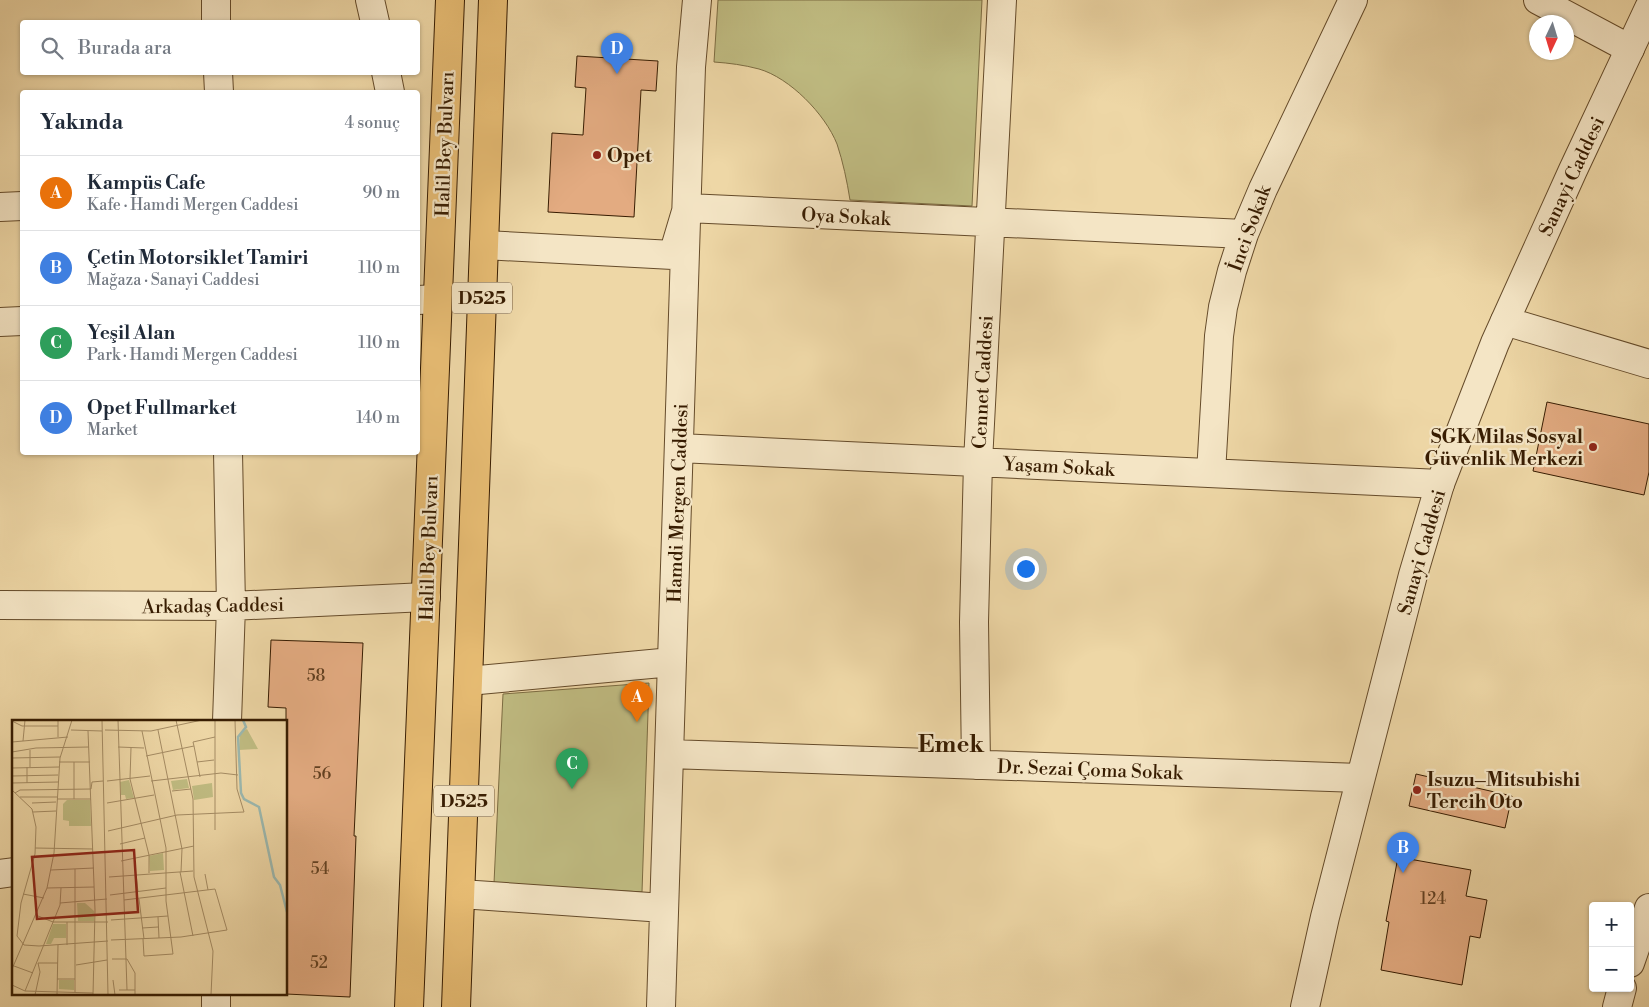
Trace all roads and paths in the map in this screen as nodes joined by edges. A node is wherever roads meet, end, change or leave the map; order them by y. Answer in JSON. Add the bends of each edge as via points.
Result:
{"nodes":[{"id":1,"x":216,"y":0,"type":"edge"},
{"id":2,"x":370,"y":0,"type":"edge"},
{"id":3,"x":450,"y":0,"type":"edge"},
{"id":4,"x":493,"y":0,"type":"edge"},
{"id":5,"x":697,"y":0,"type":"edge"},
{"id":6,"x":1002,"y":0,"type":"edge"},
{"id":7,"x":1353,"y":0,"type":"edge"},
{"id":8,"x":1538,"y":0,"type":"edge"},
{"id":9,"x":1649,"y":8,"type":"edge"},
{"id":10,"x":216,"y":20,"type":"edge"},
{"id":11,"x":375,"y":20,"type":"edge"},
{"id":12,"x":1630,"y":49,"type":"junction"},
{"id":13,"x":218,"y":75,"type":"edge"},
{"id":14,"x":387,"y":75,"type":"edge"},
{"id":15,"x":218,"y":90,"type":"edge"},
{"id":16,"x":390,"y":90,"type":"edge"},
{"id":17,"x":0,"y":206,"type":"edge"},
{"id":18,"x":20,"y":206,"type":"edge"},
{"id":19,"x":687,"y":208,"type":"junction"},
{"id":20,"x":991,"y":222,"type":"junction"},
{"id":21,"x":1244,"y":234,"type":"junction"},
{"id":22,"x":484,"y":245,"type":"junction"},
{"id":23,"x":427,"y":300,"type":"edge"},
{"id":24,"x":20,"y":321,"type":"edge"},
{"id":25,"x":1505,"y":321,"type":"junction"},
{"id":26,"x":0,"y":322,"type":"edge"},
{"id":27,"x":1649,"y":364,"type":"edge"},
{"id":28,"x":679,"y":448,"type":"junction"},
{"id":29,"x":228,"y":455,"type":"edge"},
{"id":30,"x":978,"y":462,"type":"junction"},
{"id":31,"x":1211,"y":473,"type":"junction"},
{"id":32,"x":1440,"y":484,"type":"junction"},
{"id":33,"x":426,"y":597,"type":"junction"},
{"id":34,"x":0,"y":605,"type":"edge"},
{"id":35,"x":231,"y":606,"type":"junction"},
{"id":36,"x":672,"y":662,"type":"junction"},
{"id":37,"x":468,"y":681,"type":"junction"},
{"id":38,"x":227,"y":720,"type":"edge"},
{"id":39,"x":669,"y":754,"type":"junction"},
{"id":40,"x":976,"y":765,"type":"junction"},
{"id":41,"x":1360,"y":778,"type":"junction"},
{"id":42,"x":461,"y":894,"type":"junction"},
{"id":43,"x":664,"y":908,"type":"junction"},
{"id":44,"x":1649,"y":908,"type":"edge"},
{"id":45,"x":1634,"y":951,"type":"edge"},
{"id":46,"x":1621,"y":992,"type":"edge"},
{"id":47,"x":216,"y":994,"type":"edge"},
{"id":48,"x":216,"y":1007,"type":"edge"},
{"id":49,"x":409,"y":1007,"type":"edge"},
{"id":50,"x":456,"y":1007,"type":"edge"},
{"id":51,"x":661,"y":1007,"type":"edge"},
{"id":52,"x":1305,"y":1007,"type":"edge"},
{"id":53,"x":1617,"y":1007,"type":"edge"}],
"edges":[{"from":1,"to":10,"type":"street"},
{"from":2,"to":11,"type":"street"},
{"from":3,"to":23,"type":"highway","name":"Halil Bey Bulvarı","number":"D525"},
{"from":4,"to":22,"type":"highway","number":"D525"},
{"from":5,"to":19,"type":"street","name":"Hamdi Mergen Caddesi"},
{"from":6,"to":20,"type":"street","name":"Cennet Caddesi"},
{"from":7,"to":21,"type":"street","name":"İnci Sokak"},
{"from":8,"to":12,"type":"street"},
{"from":9,"to":12,"type":"street","name":"Sanayi Caddesi"},
{"from":12,"to":25,"type":"street","name":"Sanayi Caddesi"},
{"from":13,"to":15,"type":"street"},
{"from":14,"to":16,"type":"street"},
{"from":17,"to":18,"type":"street"},
{"from":19,"to":20,"type":"street","name":"Oya Sokak"},
{"from":19,"to":22,"type":"street","via":[[673,255]]},
{"from":19,"to":28,"type":"street","name":"Hamdi Mergen Caddesi"},
{"from":20,"to":21,"type":"street","name":"Oya Sokak"},
{"from":20,"to":30,"type":"street","name":"Cennet Caddesi"},
{"from":21,"to":31,"type":"street","name":"İnci Sokak","via":[[1219,336]]},
{"from":22,"to":37,"type":"highway","number":"D525"},
{"from":23,"to":33,"type":"highway","name":"Halil Bey Bulvarı","number":"D525"},
{"from":24,"to":26,"type":"street"},
{"from":25,"to":27,"type":"street"},
{"from":25,"to":32,"type":"street","name":"Sanayi Caddesi"},
{"from":28,"to":30,"type":"street","name":"Yaşam Sokak"},
{"from":28,"to":36,"type":"street","name":"Hamdi Mergen Caddesi"},
{"from":29,"to":35,"type":"street"},
{"from":30,"to":31,"type":"street","name":"Yaşam Sokak"},
{"from":30,"to":40,"type":"street","name":"Cennet Caddesi","via":[[974,622]]},
{"from":31,"to":32,"type":"street","name":"Yaşam Sokak"},
{"from":32,"to":41,"type":"street","name":"Sanayi Caddesi","via":[[1412,576]]},
{"from":33,"to":35,"type":"street","name":"Arkadaş Caddesi"},
{"from":33,"to":49,"type":"highway","name":"Halil Bey Bulvarı","number":"D525"},
{"from":34,"to":35,"type":"street","name":"Arkadaş Caddesi"},
{"from":35,"to":38,"type":"street"},
{"from":36,"to":37,"type":"street"},
{"from":36,"to":39,"type":"street","name":"Hamdi Mergen Caddesi"},
{"from":37,"to":42,"type":"highway","number":"D525"},
{"from":39,"to":40,"type":"street","name":"Dr. Sezai Çoma Sokak"},
{"from":39,"to":43,"type":"street","name":"Hamdi Mergen Caddesi"},
{"from":40,"to":41,"type":"street","name":"Dr. Sezai Çoma Sokak"},
{"from":41,"to":52,"type":"street","name":"Sanayi Caddesi","via":[[1324,917]]},
{"from":42,"to":43,"type":"street"},
{"from":42,"to":50,"type":"highway","number":"D525"},
{"from":43,"to":51,"type":"street","name":"Hamdi Mergen Caddesi"},
{"from":44,"to":45,"type":"street"},
{"from":46,"to":53,"type":"street"},
{"from":47,"to":48,"type":"street"}]}
